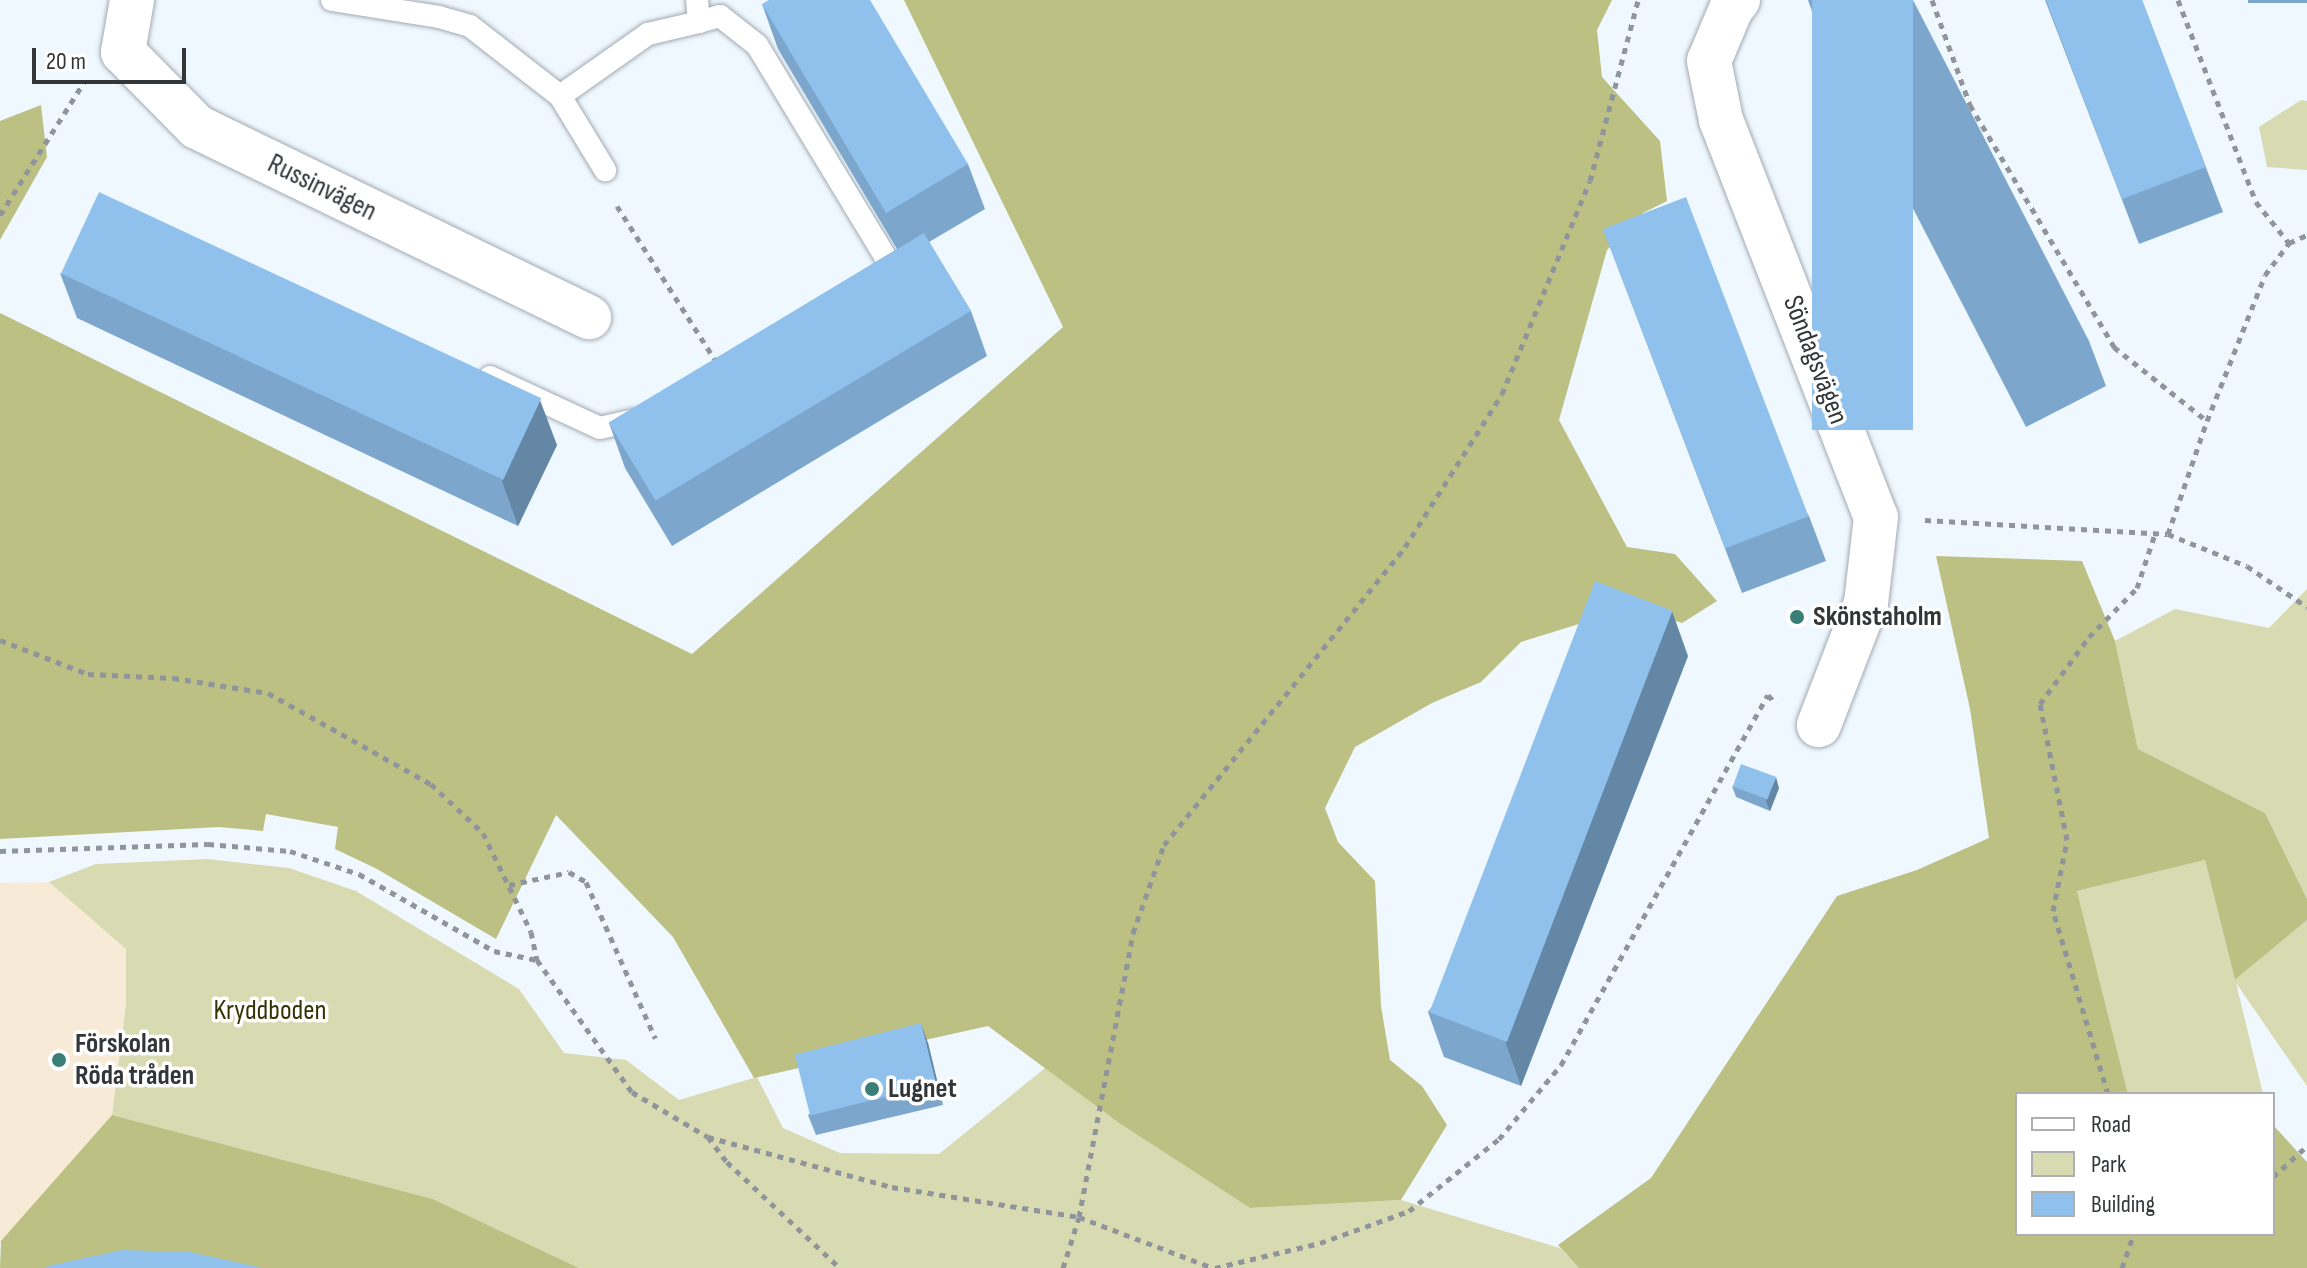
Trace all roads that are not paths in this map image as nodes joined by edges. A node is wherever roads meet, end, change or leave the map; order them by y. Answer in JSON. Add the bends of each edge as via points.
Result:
{"nodes":[{"id":1,"x":132,"y":0,"type":"edge"},
{"id":2,"x":332,"y":0,"type":"edge"},
{"id":3,"x":1738,"y":0,"type":"edge"},
{"id":4,"x":698,"y":11,"type":"edge"},
{"id":5,"x":560,"y":96,"type":"junction"},
{"id":6,"x":605,"y":170,"type":"road end"},
{"id":7,"x":872,"y":291,"type":"edge"},
{"id":8,"x":589,"y":317,"type":"dead end"},
{"id":9,"x":472,"y":369,"type":"edge"},
{"id":10,"x":653,"y":416,"type":"edge"},
{"id":11,"x":1819,"y":725,"type":"road end"}],
"edges":[{"from":1,"to":8,"type":"street","name":"Russinvägen","via":[[123,52],[197,127]]},
{"from":2,"to":5,"type":"lane","via":[[470,26]]},
{"from":3,"to":11,"type":"street","name":"Söndagsvägen","via":[[1709,61],[1721,120],[1876,517],[1866,603]]},
{"from":4,"to":5,"type":"lane","via":[[648,34]]},
{"from":4,"to":7,"type":"lane","via":[[720,16],[757,45],[888,261],[884,283]]},
{"from":5,"to":6,"type":"lane"},
{"from":9,"to":10,"type":"lane","via":[[600,428]]}]}
